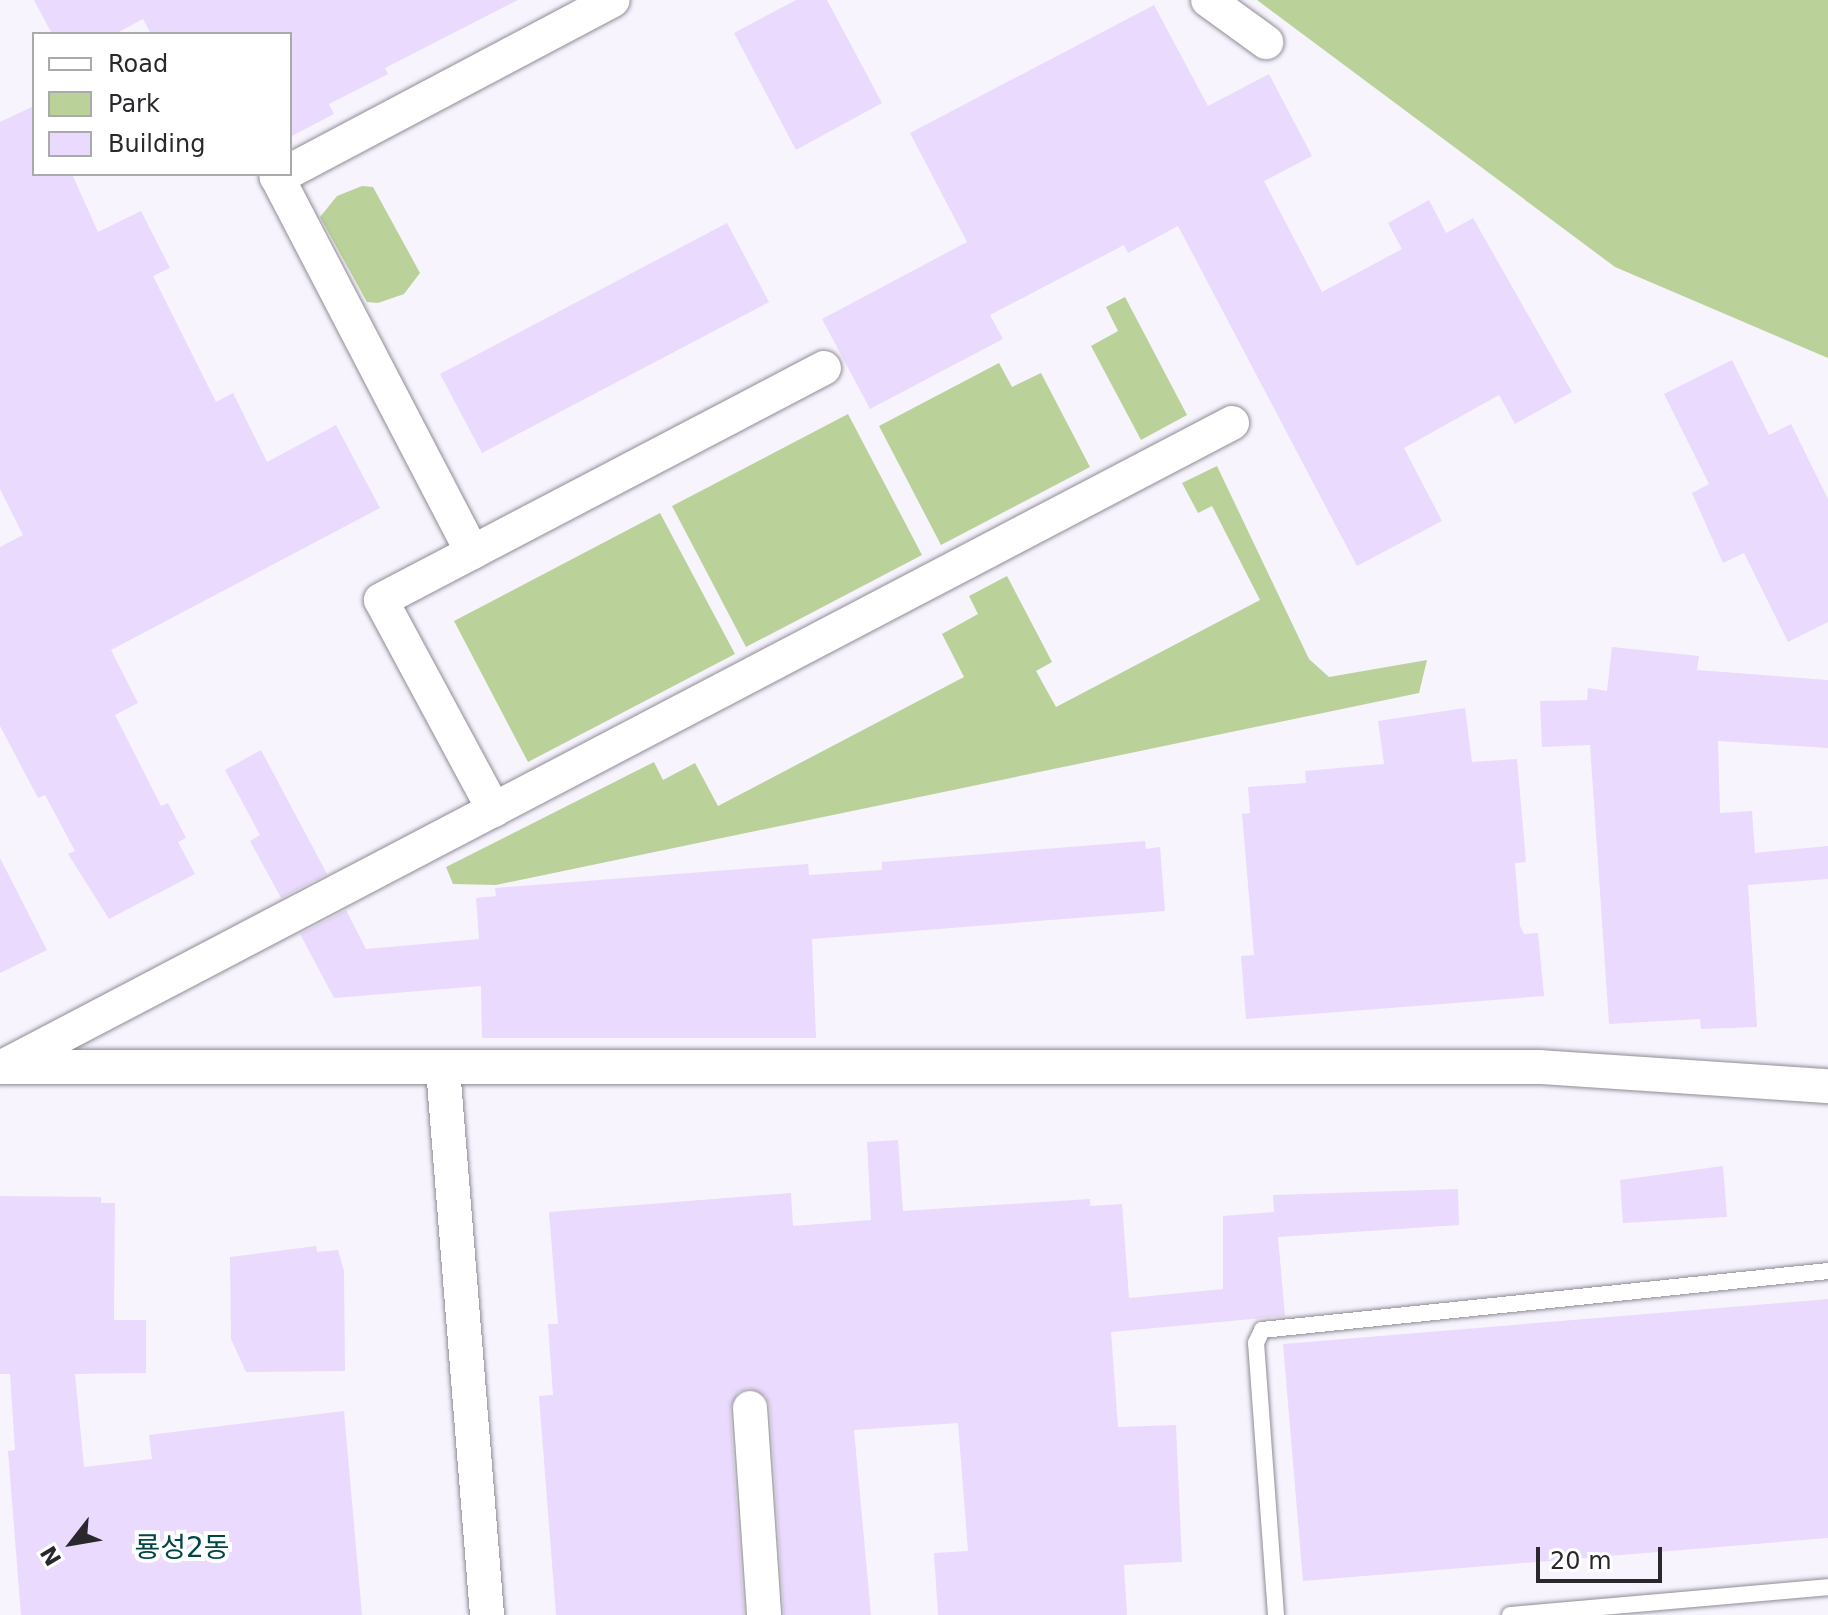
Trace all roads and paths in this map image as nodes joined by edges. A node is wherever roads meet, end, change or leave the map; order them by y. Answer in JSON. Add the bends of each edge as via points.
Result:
{"nodes":[{"id":1,"x":613,"y":0,"type":"edge"},
{"id":2,"x":1208,"y":0,"type":"edge"},
{"id":3,"x":1266,"y":42,"type":"dead end"},
{"id":4,"x":292,"y":170,"type":"edge"},
{"id":5,"x":279,"y":176,"type":"edge"},
{"id":6,"x":824,"y":368,"type":"dead end"},
{"id":7,"x":1232,"y":423,"type":"dead end"},
{"id":8,"x":472,"y":552,"type":"junction"},
{"id":9,"x":494,"y":810,"type":"junction"},
{"id":10,"x":1,"y":1067,"type":"edge"},
{"id":11,"x":443,"y":1069,"type":"junction"},
{"id":12,"x":1828,"y":1086,"type":"edge"},
{"id":13,"x":1828,"y":1271,"type":"edge"},
{"id":14,"x":750,"y":1408,"type":"dead end"},
{"id":15,"x":1828,"y":1587,"type":"edge"},
{"id":16,"x":487,"y":1615,"type":"edge"},
{"id":17,"x":764,"y":1615,"type":"edge"},
{"id":18,"x":1276,"y":1615,"type":"edge"},
{"id":19,"x":1510,"y":1615,"type":"edge"}],
"edges":[{"from":1,"to":4,"type":"street"},
{"from":2,"to":3,"type":"street"},
{"from":5,"to":8,"type":"street"},
{"from":6,"to":8,"type":"street"},
{"from":7,"to":9,"type":"street"},
{"from":8,"to":9,"type":"street","via":[[381,600]]},
{"from":9,"to":10,"type":"street"},
{"from":10,"to":11,"type":"street"},
{"from":11,"to":12,"type":"street","via":[[1540,1067]]},
{"from":11,"to":16,"type":"street"},
{"from":13,"to":18,"type":"lane","via":[[1262,1330],[1256,1343]]},
{"from":14,"to":17,"type":"street"},
{"from":15,"to":19,"type":"lane"}]}
